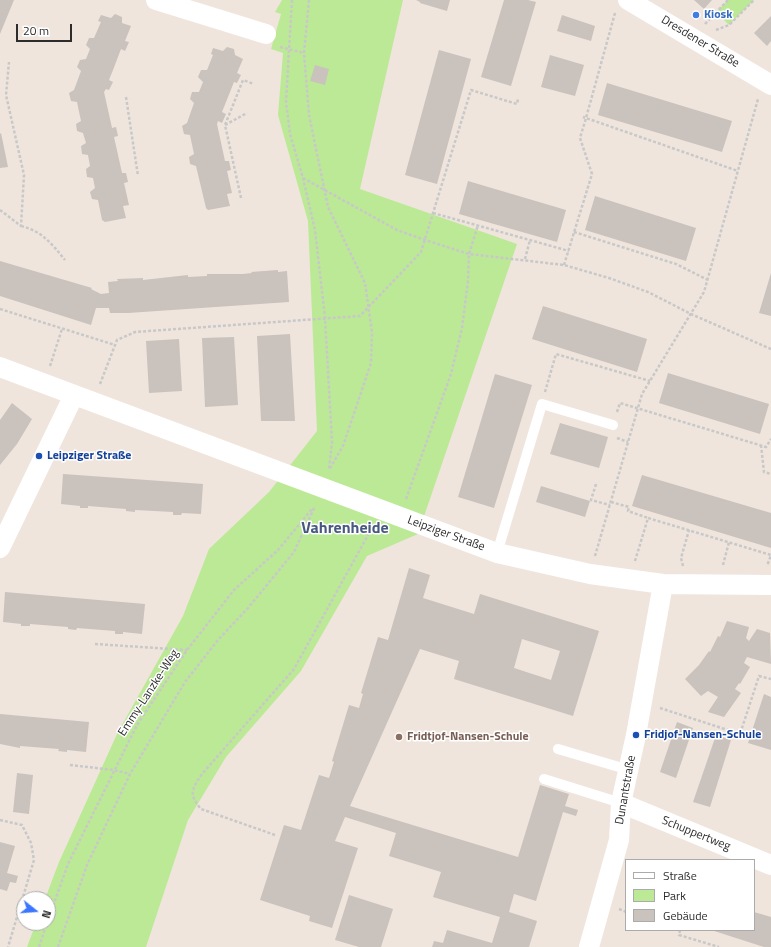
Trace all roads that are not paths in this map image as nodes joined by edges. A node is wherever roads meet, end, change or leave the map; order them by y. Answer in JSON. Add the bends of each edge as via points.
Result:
{"nodes":[{"id":1,"x":156,"y":0,"type":"edge"},
{"id":2,"x":622,"y":4,"type":"edge"},
{"id":3,"x":266,"y":34,"type":"dead end"},
{"id":4,"x":767,"y":82,"type":"edge"},
{"id":5,"x":0,"y":367,"type":"edge"},
{"id":6,"x":74,"y":395,"type":"junction"},
{"id":7,"x":613,"y":425,"type":"road end"},
{"id":8,"x":0,"y":548,"type":"edge"},
{"id":9,"x":497,"y":553,"type":"junction"},
{"id":10,"x":663,"y":584,"type":"junction"},
{"id":11,"x":766,"y":585,"type":"edge"},
{"id":12,"x":558,"y":749,"type":"dead end"},
{"id":13,"x":629,"y":770,"type":"junction"},
{"id":14,"x":544,"y":779,"type":"dead end"},
{"id":15,"x":621,"y":803,"type":"junction"},
{"id":16,"x":771,"y":865,"type":"edge"},
{"id":17,"x":588,"y":947,"type":"edge"}],
"edges":[{"from":1,"to":3,"type":"street"},
{"from":2,"to":4,"type":"street","name":"Dresdener Straße","via":[[693,38]]},
{"from":5,"to":6,"type":"street","name":"Leipziger Straße"},
{"from":6,"to":8,"type":"street"},
{"from":6,"to":9,"type":"street","name":"Leipziger Straße"},
{"from":7,"to":9,"type":"lane","via":[[542,404]]},
{"from":9,"to":10,"type":"street","name":"Leipziger Straße","via":[[590,574]]},
{"from":10,"to":11,"type":"street","name":"Leipziger Straße"},
{"from":10,"to":13,"type":"street","name":"Dunantstraße"},
{"from":12,"to":13,"type":"lane"},
{"from":13,"to":15,"type":"street","name":"Dunantstraße"},
{"from":14,"to":15,"type":"lane"},
{"from":15,"to":16,"type":"street","name":"Schuppertweg"},
{"from":15,"to":17,"type":"street","name":"Dunantstraße","via":[[619,840]]}]}
